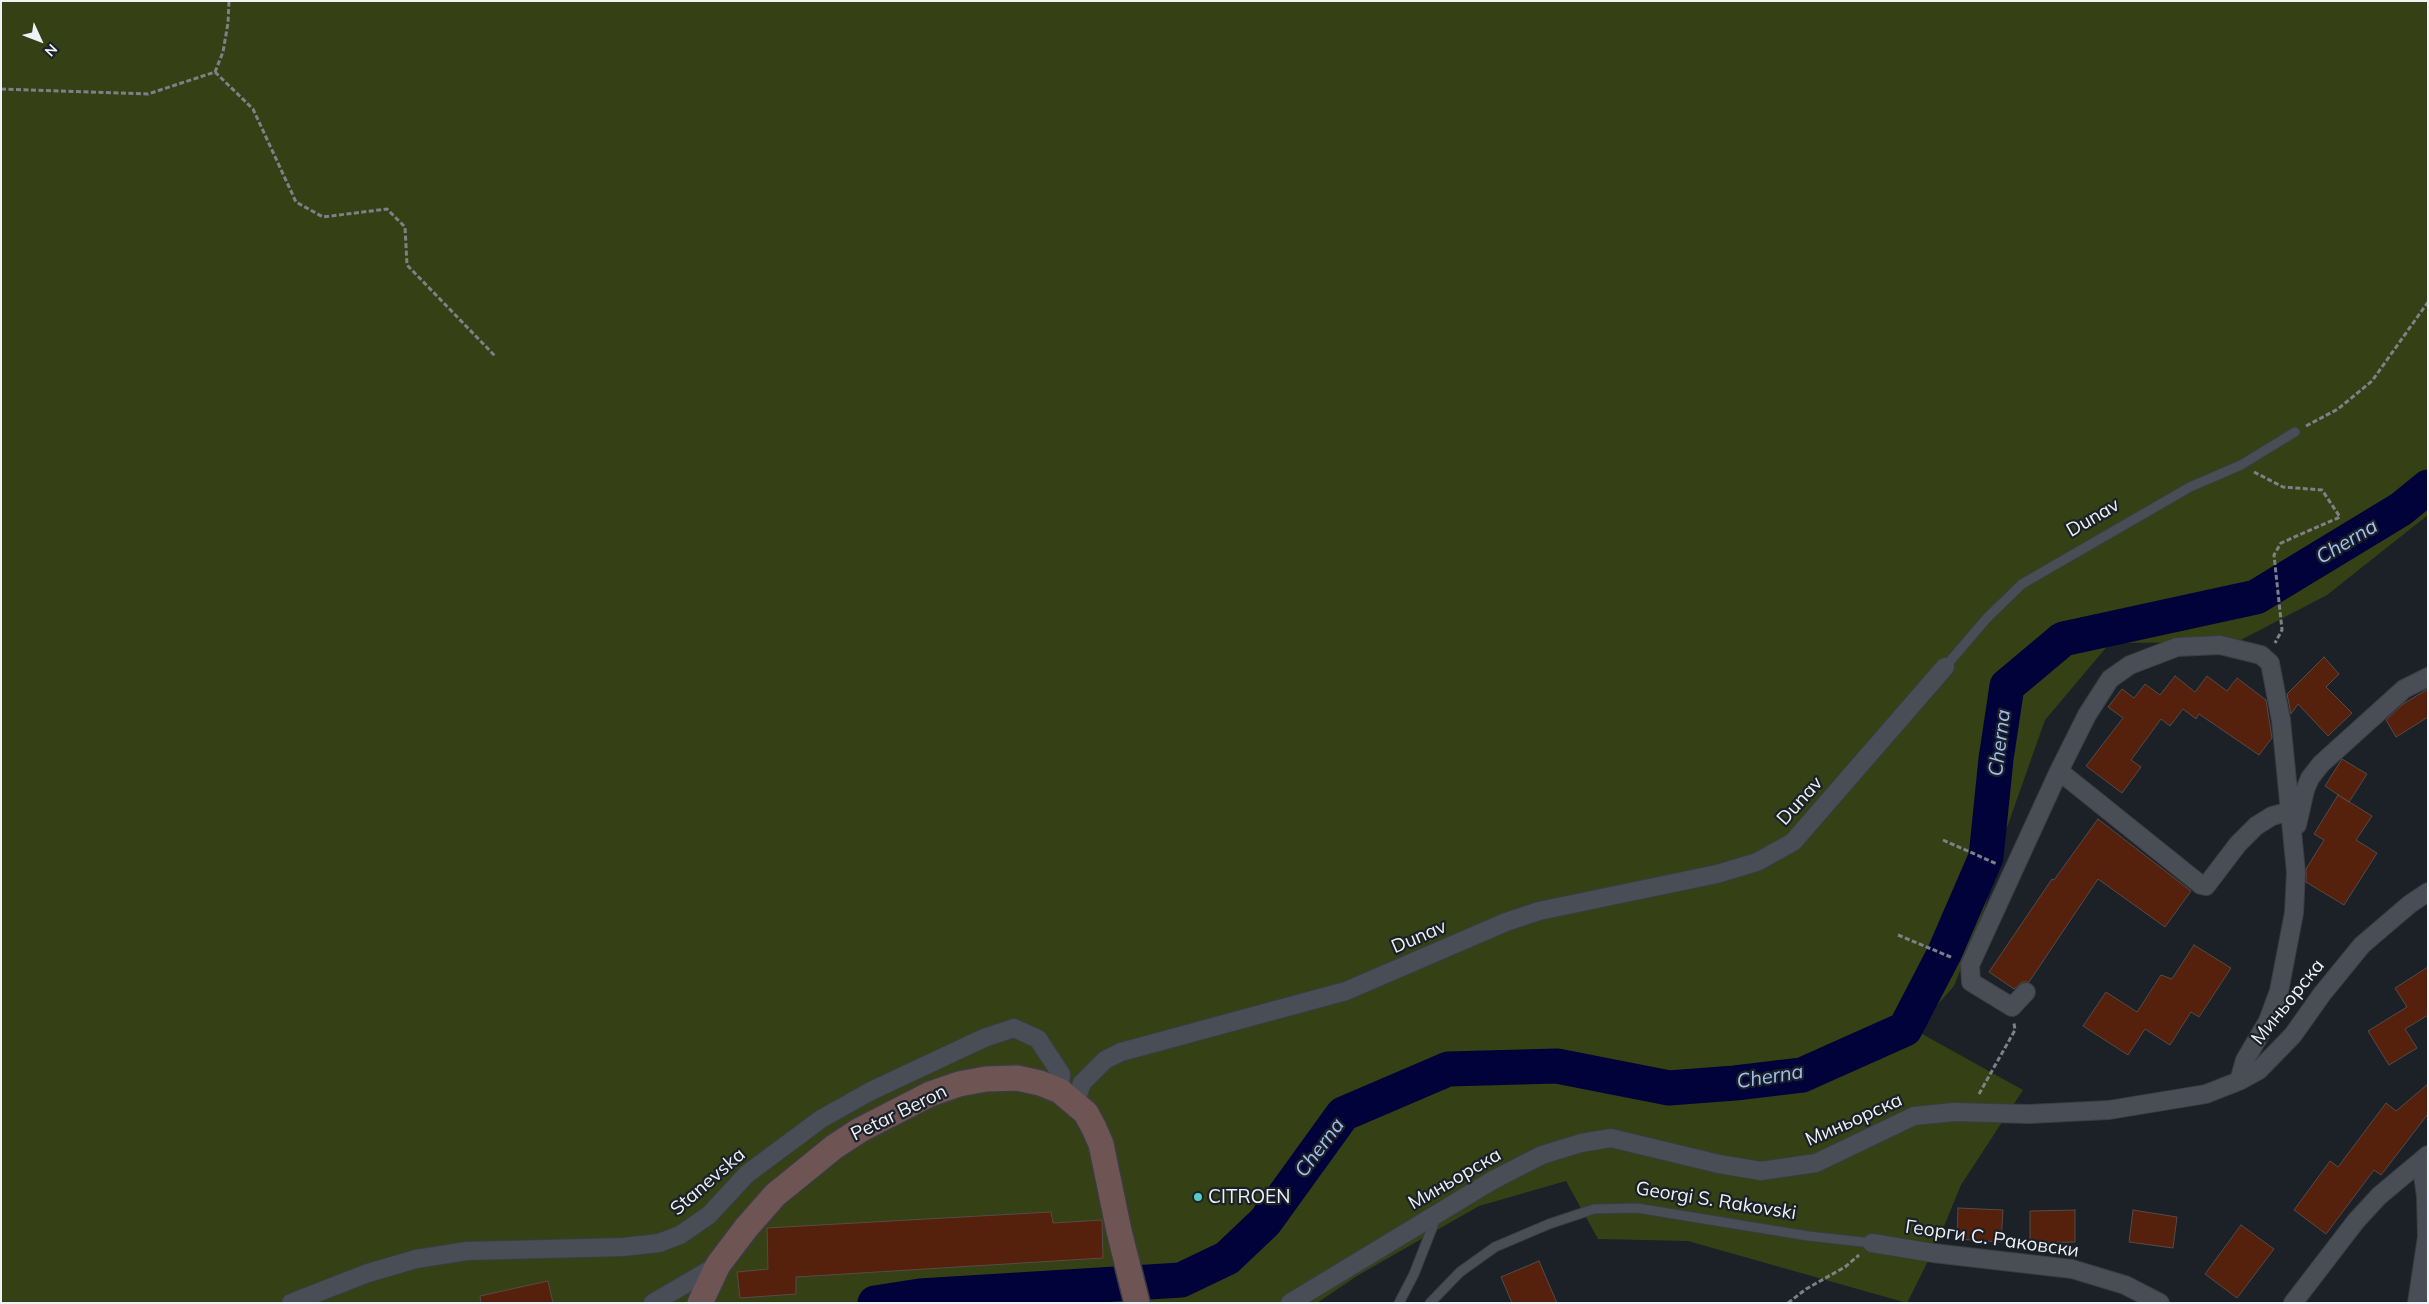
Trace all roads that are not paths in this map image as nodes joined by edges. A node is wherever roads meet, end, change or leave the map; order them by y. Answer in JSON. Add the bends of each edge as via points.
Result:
{"nodes":[{"id":1,"x":2295,"y":432,"type":"road end"},
{"id":2,"x":1945,"y":667,"type":"joint"},
{"id":3,"x":2428,"y":677,"type":"edge"},
{"id":4,"x":2059,"y":771,"type":"junction"},
{"id":5,"x":2291,"y":811,"type":"junction"},
{"id":6,"x":2293,"y":840,"type":"junction"},
{"id":7,"x":2428,"y":892,"type":"edge"},
{"id":8,"x":2026,"y":992,"type":"dead end"},
{"id":9,"x":2239,"y":1081,"type":"junction"},
{"id":10,"x":1067,"y":1097,"type":"junction"},
{"id":11,"x":2424,"y":1158,"type":"edge"},
{"id":12,"x":1438,"y":1213,"type":"junction"},
{"id":13,"x":1872,"y":1243,"type":"joint"},
{"id":14,"x":718,"y":1265,"type":"junction"},
{"id":15,"x":1431,"y":1302,"type":"edge"},
{"id":16,"x":291,"y":1303,"type":"edge"},
{"id":17,"x":653,"y":1303,"type":"edge"},
{"id":18,"x":700,"y":1303,"type":"edge"},
{"id":19,"x":1137,"y":1303,"type":"edge"},
{"id":20,"x":1290,"y":1303,"type":"edge"},
{"id":21,"x":1399,"y":1303,"type":"edge"},
{"id":22,"x":2160,"y":1303,"type":"edge"},
{"id":23,"x":2293,"y":1303,"type":"edge"},
{"id":24,"x":2417,"y":1303,"type":"edge"}],
"edges":[{"from":1,"to":2,"type":"lane","name":"Dunav","via":[[2241,465],[2190,487],[2022,584],[1987,618]]},
{"from":2,"to":10,"type":"street","name":"Dunav","via":[[1793,842],[1756,862],[1717,874],[1539,911],[1346,991],[1121,1052],[1105,1060]]},
{"from":3,"to":6,"type":"street","via":[[2404,690],[2320,764],[2305,790]]},
{"from":4,"to":5,"type":"street","via":[[2206,886],[2256,826],[2272,816]]},
{"from":4,"to":5,"type":"street","via":[[2087,715],[2110,679],[2130,664],[2177,647],[2220,645],[2262,655],[2270,664],[2281,720]]},
{"from":4,"to":8,"type":"street","via":[[1970,965],[1971,982],[2012,1007]]},
{"from":5,"to":6,"type":"street"},
{"from":6,"to":9,"type":"street","via":[[2296,872],[2294,913],[2279,991],[2268,1021],[2245,1060]]},
{"from":7,"to":9,"type":"street","name":"Миньорска","via":[[2362,945],[2275,1055],[2259,1070]]},
{"from":9,"to":12,"type":"street","name":"Миньорска","via":[[2206,1094],[2109,1110],[2028,1114],[1954,1112],[1914,1116],[1816,1163],[1761,1171],[1612,1138],[1581,1143],[1542,1155]]},
{"from":10,"to":14,"type":"main road","name":"Petar Beron","via":[[1040,1083],[1017,1078],[986,1079],[930,1094],[894,1111],[834,1147],[775,1195]]},
{"from":10,"to":16,"type":"street","name":"Stanevska","via":[[1061,1074],[1038,1039],[1014,1028],[984,1038],[871,1091],[821,1119],[747,1174],[709,1215],[680,1235],[659,1243],[624,1247],[467,1251],[416,1259],[368,1273]]},
{"from":10,"to":19,"type":"main road","via":[[1086,1113],[1101,1144]]},
{"from":11,"to":23,"type":"street","via":[[2379,1196],[2356,1221]]},
{"from":11,"to":24,"type":"street","via":[[2427,1237]]},
{"from":12,"to":20,"type":"street","name":"Миньорска"},
{"from":12,"to":21,"type":"lane"},
{"from":13,"to":15,"type":"lane","name":"Georgi S. Rakovski","via":[[1808,1236],[1637,1208],[1594,1210],[1549,1224],[1495,1248],[1460,1272]]},
{"from":13,"to":22,"type":"street","name":"Георги С. Раковски","via":[[2072,1270],[2125,1285]]},
{"from":14,"to":17,"type":"street"},
{"from":14,"to":18,"type":"main road","name":"Petar Beron"}]}
